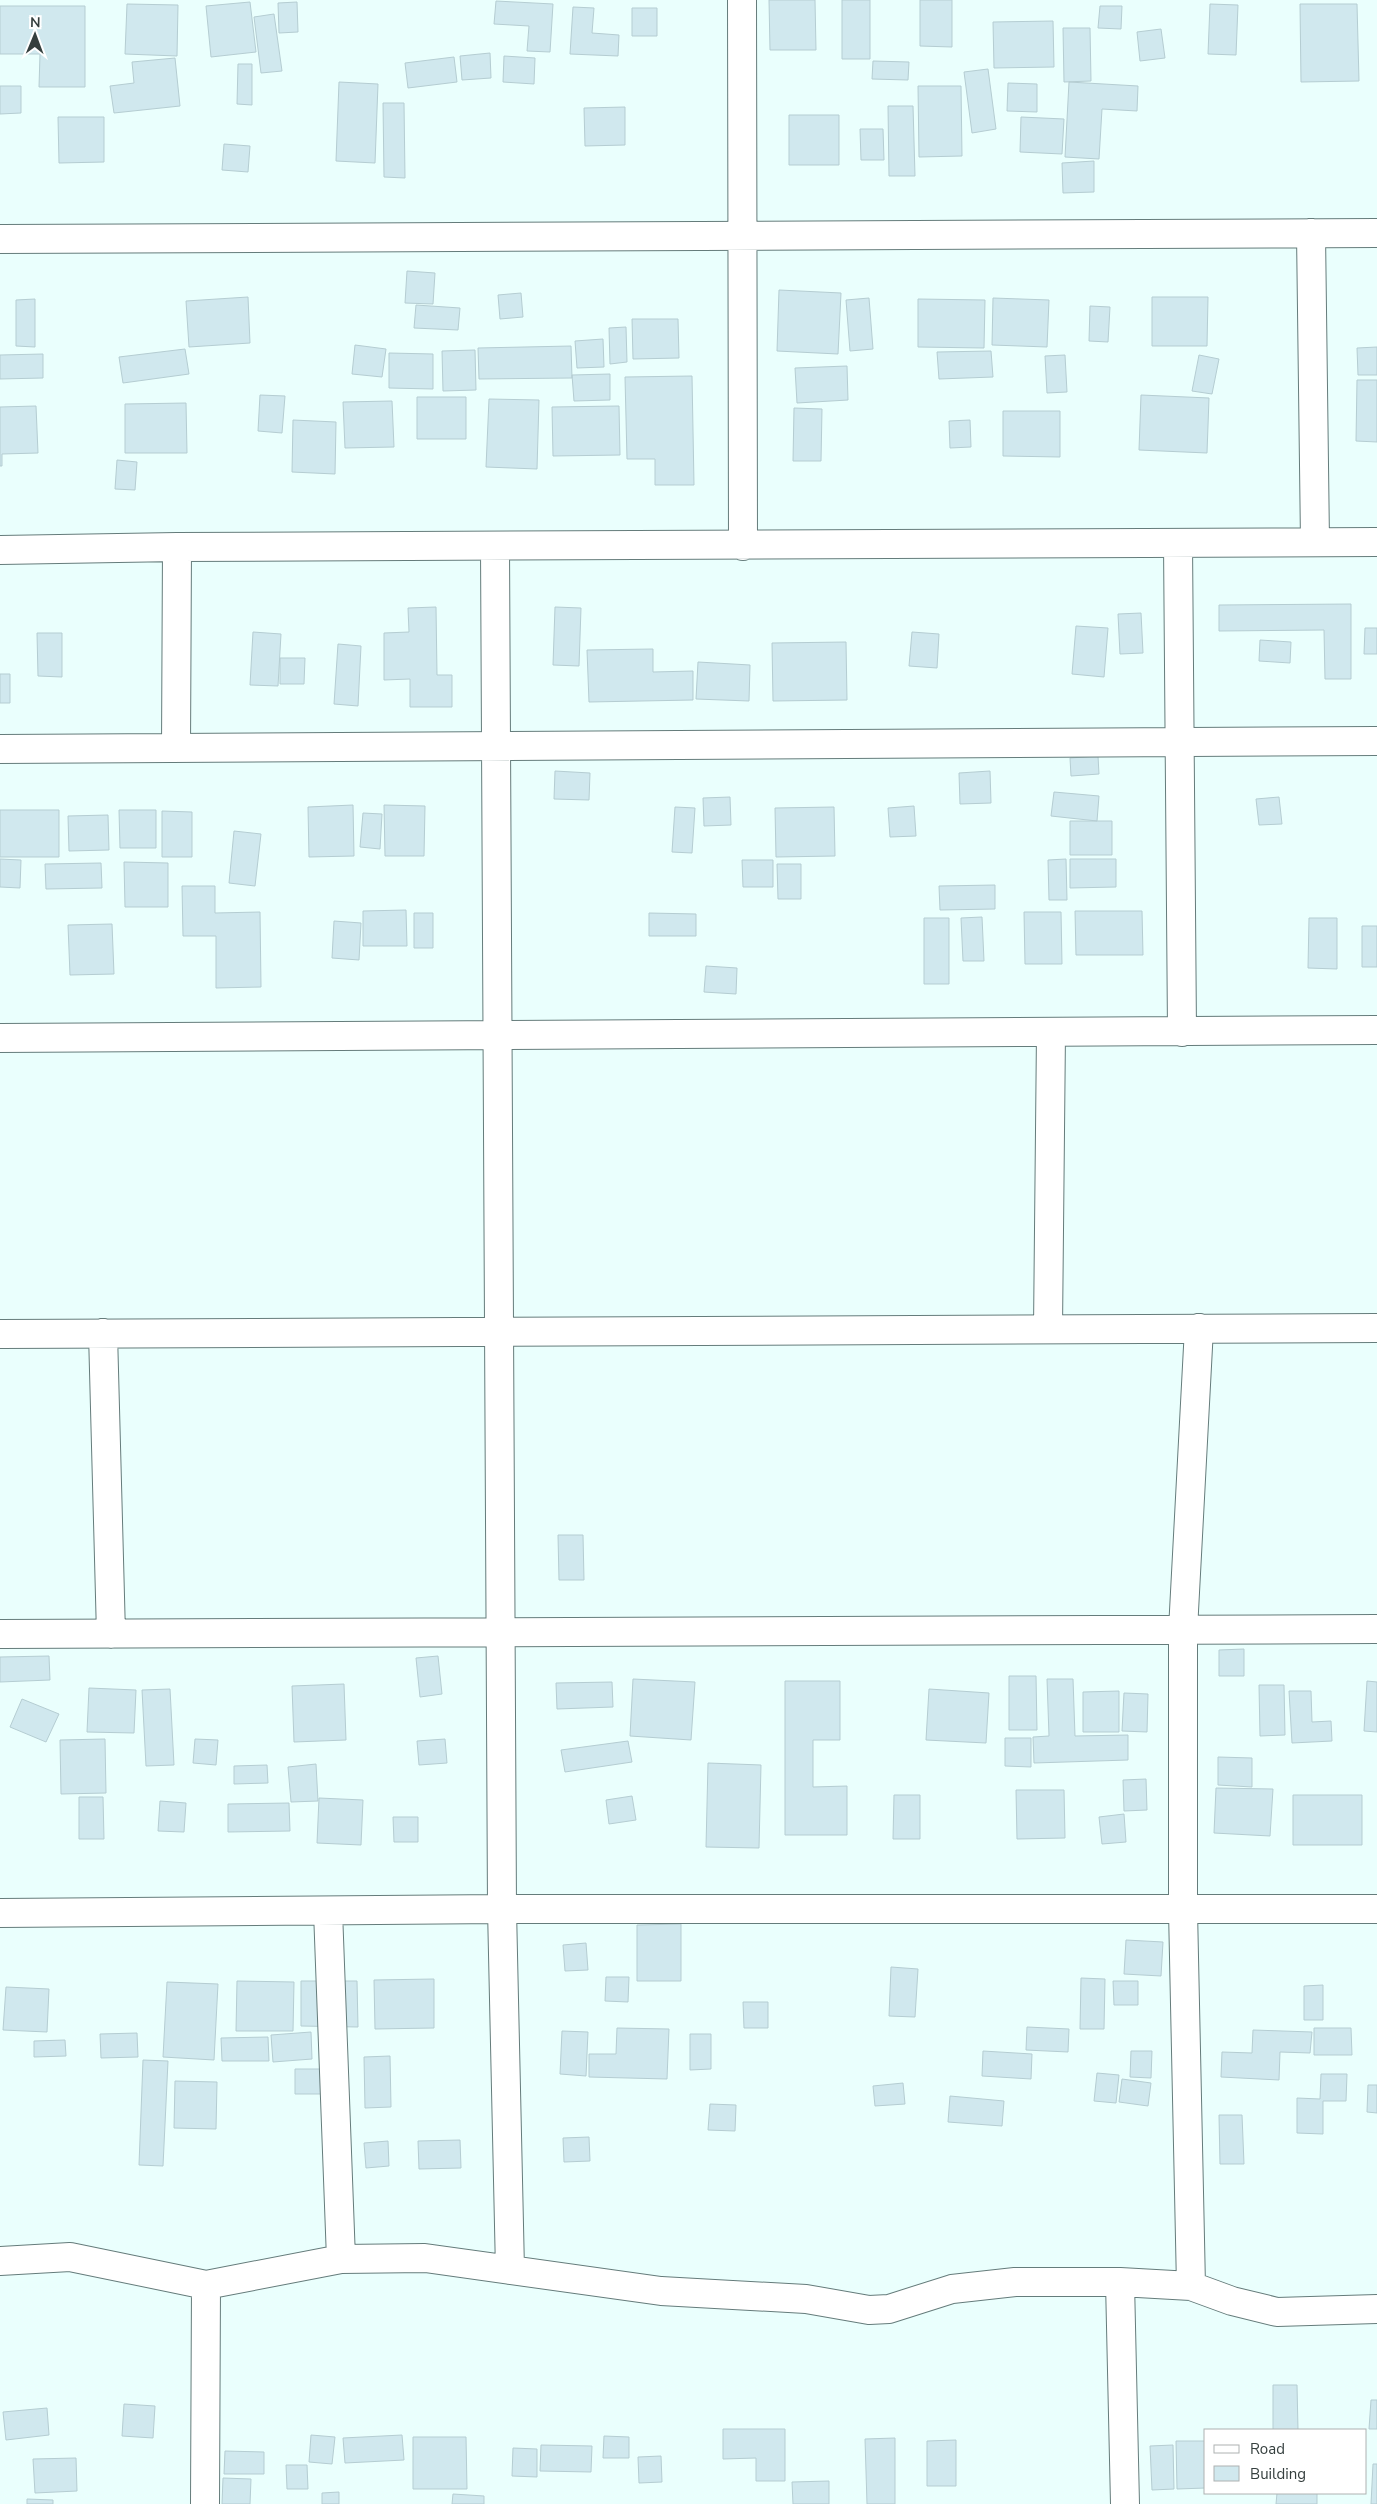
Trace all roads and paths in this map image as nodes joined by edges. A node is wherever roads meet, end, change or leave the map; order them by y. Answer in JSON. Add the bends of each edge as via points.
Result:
{"nodes":[{"id":1,"x":742,"y":0,"type":"edge"},
{"id":2,"x":1311,"y":232,"type":"junction"},
{"id":3,"x":1377,"y":232,"type":"edge"},
{"id":4,"x":743,"y":235,"type":"junction"},
{"id":5,"x":0,"y":239,"type":"edge"},
{"id":6,"x":1315,"y":542,"type":"junction"},
{"id":7,"x":1377,"y":542,"type":"edge"},
{"id":8,"x":1178,"y":543,"type":"junction"},
{"id":9,"x":743,"y":546,"type":"junction"},
{"id":10,"x":177,"y":547,"type":"junction"},
{"id":11,"x":495,"y":547,"type":"junction"},
{"id":12,"x":0,"y":550,"type":"edge"},
{"id":13,"x":1377,"y":741,"type":"edge"},
{"id":14,"x":1180,"y":742,"type":"junction"},
{"id":15,"x":496,"y":746,"type":"junction"},
{"id":16,"x":176,"y":748,"type":"junction"},
{"id":17,"x":0,"y":749,"type":"edge"},
{"id":18,"x":1377,"y":1030,"type":"edge"},
{"id":19,"x":1051,"y":1032,"type":"junction"},
{"id":20,"x":1182,"y":1032,"type":"junction"},
{"id":21,"x":498,"y":1035,"type":"junction"},
{"id":22,"x":0,"y":1038,"type":"edge"},
{"id":23,"x":1200,"y":1328,"type":"junction"},
{"id":24,"x":1377,"y":1328,"type":"edge"},
{"id":25,"x":1048,"y":1329,"type":"junction"},
{"id":26,"x":499,"y":1332,"type":"junction"},
{"id":27,"x":103,"y":1333,"type":"junction"},
{"id":28,"x":0,"y":1334,"type":"edge"},
{"id":29,"x":1377,"y":1629,"type":"edge"},
{"id":30,"x":1183,"y":1630,"type":"junction"},
{"id":31,"x":500,"y":1632,"type":"junction"},
{"id":32,"x":0,"y":1634,"type":"edge"},
{"id":33,"x":110,"y":1634,"type":"junction"},
{"id":34,"x":1377,"y":1909,"type":"edge"},
{"id":35,"x":328,"y":1910,"type":"junction"},
{"id":36,"x":502,"y":1910,"type":"junction"},
{"id":37,"x":1183,"y":1910,"type":"junction"},
{"id":38,"x":0,"y":1913,"type":"edge"},
{"id":39,"x":341,"y":2259,"type":"junction"},
{"id":40,"x":0,"y":2260,"type":"edge"},
{"id":41,"x":510,"y":2270,"type":"junction"},
{"id":42,"x":1120,"y":2282,"type":"junction"},
{"id":43,"x":206,"y":2285,"type":"junction"},
{"id":44,"x":1191,"y":2286,"type":"junction"},
{"id":45,"x":1377,"y":2309,"type":"edge"},
{"id":46,"x":205,"y":2504,"type":"edge"},
{"id":47,"x":1125,"y":2504,"type":"edge"}],
"edges":[{"from":1,"to":4,"type":"street"},
{"from":2,"to":3,"type":"street"},
{"from":2,"to":4,"type":"street"},
{"from":2,"to":6,"type":"street"},
{"from":4,"to":5,"type":"street"},
{"from":4,"to":9,"type":"street"},
{"from":6,"to":7,"type":"street"},
{"from":6,"to":8,"type":"street"},
{"from":8,"to":9,"type":"street"},
{"from":8,"to":14,"type":"street"},
{"from":9,"to":11,"type":"street"},
{"from":10,"to":11,"type":"street"},
{"from":10,"to":12,"type":"street"},
{"from":10,"to":16,"type":"street"},
{"from":11,"to":15,"type":"street"},
{"from":13,"to":14,"type":"street"},
{"from":14,"to":15,"type":"street"},
{"from":14,"to":20,"type":"street"},
{"from":15,"to":16,"type":"street"},
{"from":15,"to":21,"type":"street"},
{"from":16,"to":17,"type":"street"},
{"from":18,"to":20,"type":"street"},
{"from":19,"to":20,"type":"street"},
{"from":19,"to":21,"type":"street"},
{"from":19,"to":25,"type":"street"},
{"from":21,"to":22,"type":"street"},
{"from":21,"to":26,"type":"street"},
{"from":23,"to":24,"type":"street"},
{"from":23,"to":25,"type":"street"},
{"from":23,"to":30,"type":"street"},
{"from":25,"to":26,"type":"street"},
{"from":26,"to":27,"type":"street"},
{"from":26,"to":31,"type":"street"},
{"from":27,"to":28,"type":"street"},
{"from":27,"to":33,"type":"street"},
{"from":29,"to":30,"type":"street"},
{"from":30,"to":31,"type":"street"},
{"from":30,"to":37,"type":"street"},
{"from":31,"to":33,"type":"street"},
{"from":31,"to":36,"type":"street"},
{"from":32,"to":33,"type":"street"},
{"from":34,"to":37,"type":"street"},
{"from":35,"to":36,"type":"street"},
{"from":35,"to":38,"type":"street"},
{"from":35,"to":39,"type":"street"},
{"from":36,"to":37,"type":"street"},
{"from":36,"to":41,"type":"street"},
{"from":37,"to":44,"type":"street"},
{"from":39,"to":41,"type":"street","via":[[426,2258]]},
{"from":39,"to":43,"type":"street"},
{"from":40,"to":43,"type":"street","via":[[70,2257]]},
{"from":41,"to":42,"type":"street","via":[[661,2291],[806,2298],[869,2310],[889,2309],[952,2289],[1015,2282]]},
{"from":42,"to":44,"type":"street"},
{"from":42,"to":47,"type":"street"},
{"from":43,"to":46,"type":"street"},
{"from":44,"to":45,"type":"street","via":[[1276,2312]]}]}
